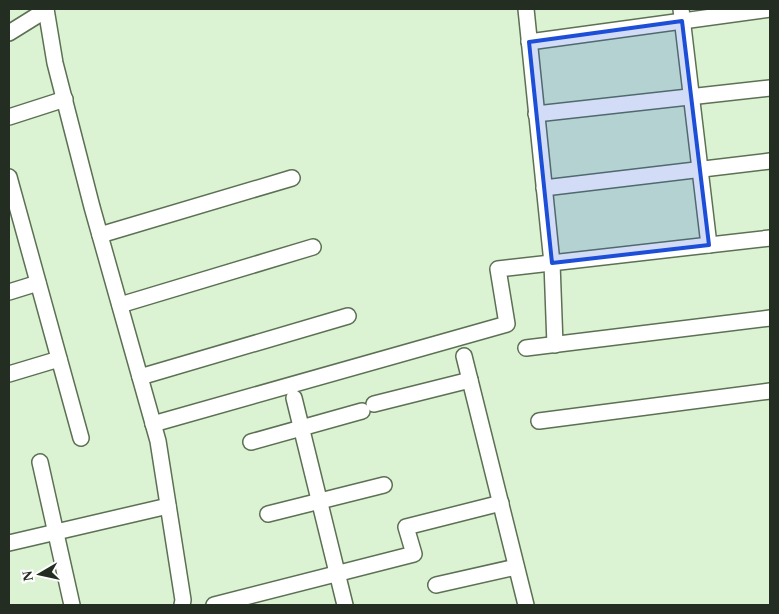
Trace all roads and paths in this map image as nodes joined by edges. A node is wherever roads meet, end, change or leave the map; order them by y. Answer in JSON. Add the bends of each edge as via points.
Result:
{"nodes":[{"id":1,"x":526,"y":9,"type":"edge"},
{"id":2,"x":46,"y":10,"type":"edge"},
{"id":3,"x":770,"y":10,"type":"edge"},
{"id":4,"x":681,"y":15,"type":"edge"},
{"id":5,"x":9,"y":33,"type":"edge"},
{"id":6,"x":529,"y":42,"type":"junction"},
{"id":7,"x":770,"y":88,"type":"edge"},
{"id":8,"x":690,"y":97,"type":"junction"},
{"id":9,"x":65,"y":99,"type":"junction"},
{"id":10,"x":536,"y":114,"type":"junction"},
{"id":11,"x":9,"y":117,"type":"edge"},
{"id":12,"x":770,"y":161,"type":"edge"},
{"id":13,"x":699,"y":170,"type":"junction"},
{"id":14,"x":9,"y":178,"type":"edge"},
{"id":15,"x":292,"y":178,"type":"dead end"},
{"id":16,"x":544,"y":188,"type":"junction"},
{"id":17,"x":100,"y":235,"type":"junction"},
{"id":18,"x":770,"y":238,"type":"edge"},
{"id":19,"x":708,"y":245,"type":"junction"},
{"id":20,"x":313,"y":247,"type":"dead end"},
{"id":21,"x":552,"y":263,"type":"junction"},
{"id":22,"x":38,"y":283,"type":"junction"},
{"id":23,"x":9,"y":292,"type":"edge"},
{"id":24,"x":120,"y":305,"type":"junction"},
{"id":25,"x":348,"y":316,"type":"dead end"},
{"id":26,"x":770,"y":318,"type":"edge"},
{"id":27,"x":554,"y":345,"type":"junction"},
{"id":28,"x":526,"y":348,"type":"dead end"},
{"id":29,"x":464,"y":356,"type":"dead end"},
{"id":30,"x":59,"y":359,"type":"junction"},
{"id":31,"x":9,"y":374,"type":"edge"},
{"id":32,"x":140,"y":377,"type":"junction"},
{"id":33,"x":470,"y":380,"type":"junction"},
{"id":34,"x":770,"y":391,"type":"edge"},
{"id":35,"x":294,"y":398,"type":"dead end"},
{"id":36,"x":539,"y":421,"type":"dead end"},
{"id":37,"x":153,"y":424,"type":"junction"},
{"id":38,"x":302,"y":428,"type":"junction"},
{"id":39,"x":81,"y":438,"type":"dead end"},
{"id":40,"x":251,"y":442,"type":"dead end"},
{"id":41,"x":40,"y":462,"type":"dead end"},
{"id":42,"x":384,"y":485,"type":"dead end"},
{"id":43,"x":320,"y":501,"type":"junction"},
{"id":44,"x":501,"y":503,"type":"junction"},
{"id":45,"x":168,"y":506,"type":"junction"},
{"id":46,"x":268,"y":514,"type":"dead end"},
{"id":47,"x":57,"y":532,"type":"junction"},
{"id":48,"x":9,"y":543,"type":"edge"},
{"id":49,"x":516,"y":567,"type":"junction"},
{"id":50,"x":337,"y":575,"type":"junction"},
{"id":51,"x":436,"y":585,"type":"dead end"},
{"id":52,"x":72,"y":605,"type":"edge"},
{"id":53,"x":182,"y":605,"type":"edge"},
{"id":54,"x":214,"y":605,"type":"edge"},
{"id":55,"x":345,"y":605,"type":"edge"},
{"id":56,"x":526,"y":605,"type":"edge"}],
"edges":[{"from":1,"to":6,"type":"street"},
{"from":2,"to":5,"type":"street"},
{"from":2,"to":9,"type":"street"},
{"from":3,"to":4,"type":"street"},
{"from":4,"to":6,"type":"street"},
{"from":4,"to":8,"type":"street"},
{"from":6,"to":10,"type":"street"},
{"from":7,"to":8,"type":"street"},
{"from":8,"to":10,"type":"street"},
{"from":8,"to":13,"type":"street"},
{"from":9,"to":11,"type":"street"},
{"from":9,"to":17,"type":"street"},
{"from":10,"to":16,"type":"street"},
{"from":12,"to":13,"type":"street"},
{"from":13,"to":16,"type":"street"},
{"from":13,"to":19,"type":"street"},
{"from":14,"to":22,"type":"street"},
{"from":15,"to":17,"type":"street"},
{"from":16,"to":21,"type":"street"},
{"from":17,"to":24,"type":"street"},
{"from":18,"to":19,"type":"street"},
{"from":19,"to":21,"type":"street"},
{"from":20,"to":24,"type":"street"},
{"from":21,"to":27,"type":"street"},
{"from":21,"to":37,"type":"street","via":[[498,269],[507,324]]},
{"from":22,"to":23,"type":"street"},
{"from":22,"to":30,"type":"street"},
{"from":24,"to":32,"type":"street"},
{"from":25,"to":32,"type":"street"},
{"from":26,"to":27,"type":"street"},
{"from":27,"to":28,"type":"street"},
{"from":29,"to":33,"type":"street"},
{"from":30,"to":31,"type":"street"},
{"from":30,"to":39,"type":"street"},
{"from":32,"to":37,"type":"street"},
{"from":33,"to":38,"type":"street"},
{"from":33,"to":44,"type":"street"},
{"from":34,"to":36,"type":"street"},
{"from":35,"to":38,"type":"street"},
{"from":37,"to":45,"type":"street"},
{"from":38,"to":40,"type":"street"},
{"from":38,"to":43,"type":"street"},
{"from":41,"to":47,"type":"street"},
{"from":42,"to":43,"type":"street"},
{"from":43,"to":46,"type":"street"},
{"from":43,"to":50,"type":"street"},
{"from":44,"to":49,"type":"street"},
{"from":44,"to":50,"type":"street","via":[[406,527],[414,554]]},
{"from":45,"to":47,"type":"street"},
{"from":45,"to":53,"type":"street","via":[[184,600]]},
{"from":47,"to":48,"type":"street"},
{"from":47,"to":52,"type":"street"},
{"from":49,"to":51,"type":"street"},
{"from":49,"to":56,"type":"street"},
{"from":50,"to":54,"type":"street"},
{"from":50,"to":55,"type":"street"}]}
